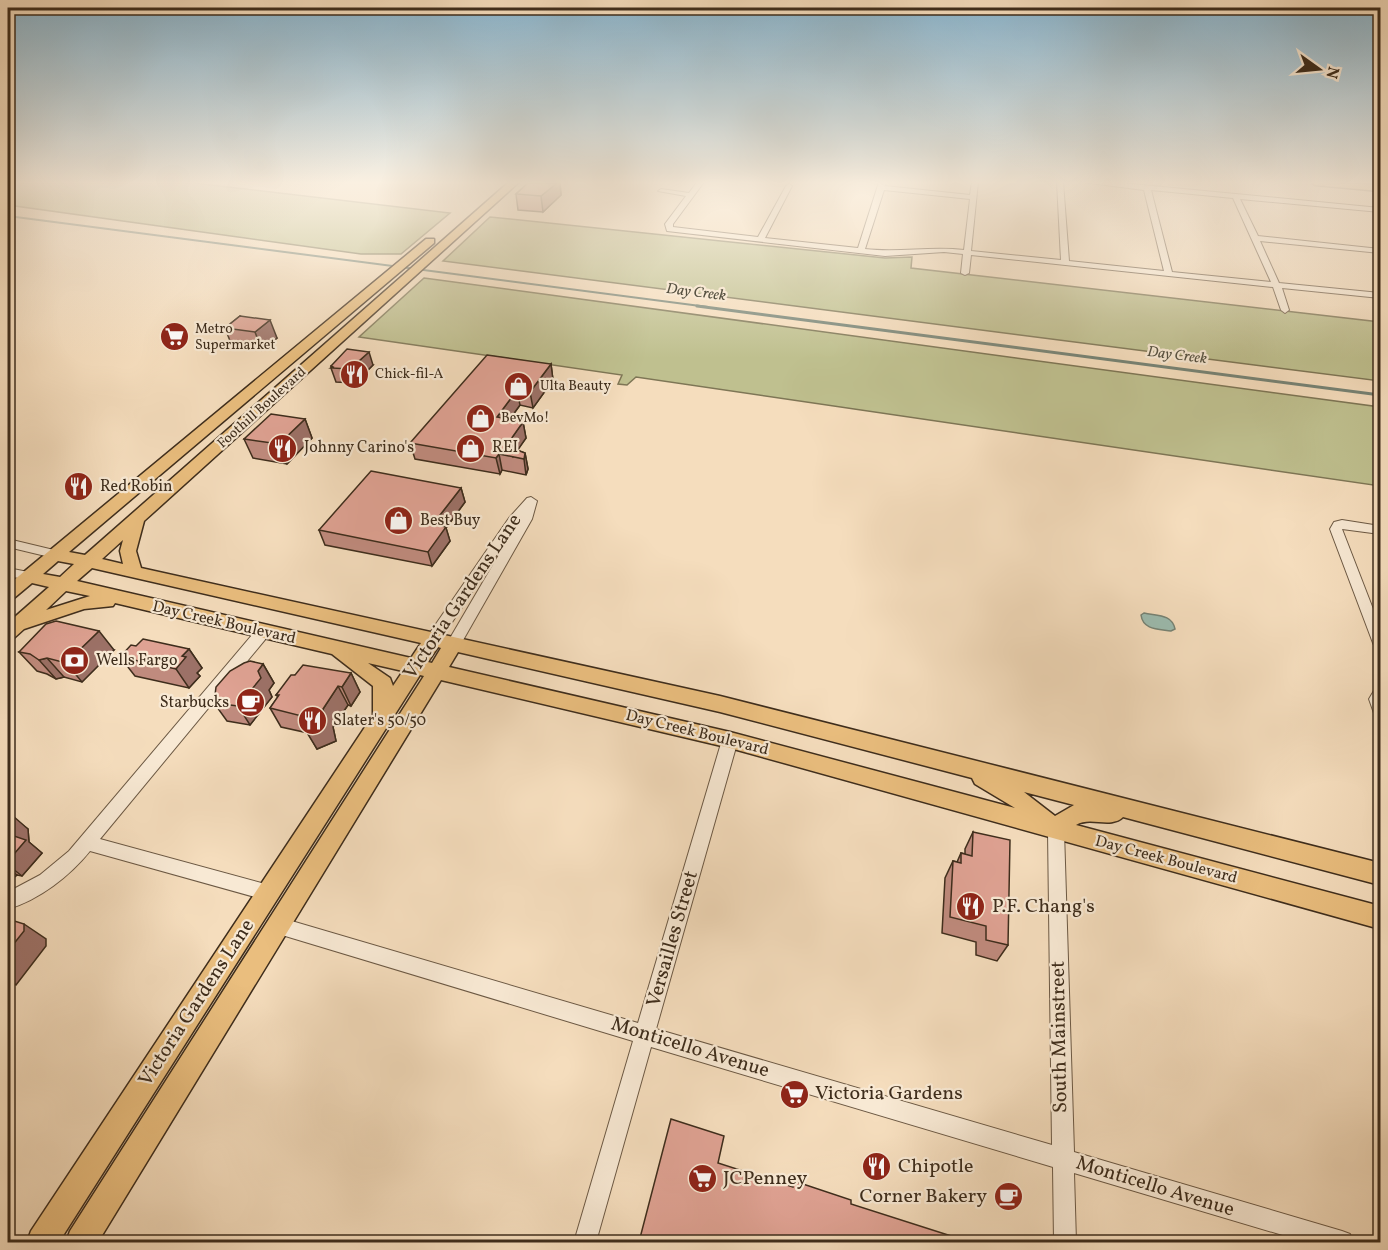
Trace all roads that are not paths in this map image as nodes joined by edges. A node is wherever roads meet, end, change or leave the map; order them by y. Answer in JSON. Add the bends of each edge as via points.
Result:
{"nodes":[{"id":1,"x":431,"y":240,"type":"edge"},
{"id":2,"x":450,"y":240,"type":"edge"},
{"id":3,"x":763,"y":240,"type":"edge"},
{"id":4,"x":864,"y":240,"type":"edge"},
{"id":5,"x":968,"y":240,"type":"edge"},
{"id":6,"x":1064,"y":240,"type":"edge"},
{"id":7,"x":1160,"y":240,"type":"edge"},
{"id":8,"x":1255,"y":240,"type":"edge"},
{"id":9,"x":1277,"y":240,"type":"edge"},
{"id":10,"x":861,"y":251,"type":"junction"},
{"id":11,"x":1380,"y":251,"type":"edge"},
{"id":12,"x":967,"y":252,"type":"junction"},
{"id":13,"x":1065,"y":263,"type":"junction"},
{"id":14,"x":965,"y":273,"type":"dead end"},
{"id":15,"x":1169,"y":275,"type":"junction"},
{"id":16,"x":381,"y":284,"type":"junction"},
{"id":17,"x":1277,"y":287,"type":"junction"},
{"id":18,"x":1380,"y":296,"type":"edge"},
{"id":19,"x":1285,"y":310,"type":"dead end"},
{"id":20,"x":336,"y":342,"type":"junction"},
{"id":21,"x":136,"y":520,"type":"junction"},
{"id":22,"x":1380,"y":530,"type":"edge"},
{"id":23,"x":8,"y":543,"type":"edge"},
{"id":24,"x":54,"y":554,"type":"junction"},
{"id":25,"x":89,"y":561,"type":"junction"},
{"id":26,"x":134,"y":571,"type":"junction"},
{"id":27,"x":8,"y":572,"type":"edge"},
{"id":28,"x":28,"y":576,"type":"junction"},
{"id":29,"x":62,"y":585,"type":"junction"},
{"id":30,"x":8,"y":594,"type":"edge"},
{"id":31,"x":127,"y":600,"type":"junction"},
{"id":32,"x":9,"y":632,"type":"edge"},
{"id":33,"x":263,"y":632,"type":"junction"},
{"id":34,"x":432,"y":640,"type":"junction"},
{"id":35,"x":1380,"y":643,"type":"edge"},
{"id":36,"x":453,"y":645,"type":"junction"},
{"id":37,"x":335,"y":649,"type":"junction"},
{"id":38,"x":415,"y":666,"type":"junction"},
{"id":39,"x":438,"y":671,"type":"junction"},
{"id":40,"x":1380,"y":693,"type":"edge"},
{"id":41,"x":1380,"y":712,"type":"edge"},
{"id":42,"x":382,"y":717,"type":"junction"},
{"id":43,"x":730,"y":740,"type":"junction"},
{"id":44,"x":954,"y":764,"type":"junction"},
{"id":45,"x":1149,"y":814,"type":"junction"},
{"id":46,"x":1056,"y":831,"type":"junction"},
{"id":47,"x":87,"y":843,"type":"junction"},
{"id":48,"x":1380,"y":874,"type":"edge"},
{"id":49,"x":269,"y":892,"type":"junction"},
{"id":50,"x":8,"y":901,"type":"edge"},
{"id":51,"x":1380,"y":918,"type":"edge"},
{"id":52,"x":278,"y":926,"type":"junction"},
{"id":53,"x":646,"y":1035,"type":"junction"},
{"id":54,"x":1063,"y":1159,"type":"junction"},
{"id":55,"x":42,"y":1242,"type":"edge"},
{"id":56,"x":81,"y":1242,"type":"edge"},
{"id":57,"x":585,"y":1242,"type":"edge"},
{"id":58,"x":1065,"y":1242,"type":"edge"},
{"id":59,"x":1342,"y":1242,"type":"edge"}],
"edges":[{"from":1,"to":16,"type":"main road","name":"Foothill Boulevard"},
{"from":2,"to":20,"type":"main road","name":"Foothill Boulevard"},
{"from":3,"to":10,"type":"street"},
{"from":4,"to":10,"type":"street"},
{"from":5,"to":12,"type":"street"},
{"from":6,"to":13,"type":"street"},
{"from":7,"to":15,"type":"street"},
{"from":8,"to":17,"type":"street"},
{"from":9,"to":11,"type":"street"},
{"from":10,"to":12,"type":"street"},
{"from":12,"to":13,"type":"street"},
{"from":12,"to":14,"type":"street"},
{"from":13,"to":15,"type":"street"},
{"from":15,"to":17,"type":"street"},
{"from":16,"to":20,"type":"main road","via":[[376,296],[330,337]]},
{"from":16,"to":24,"type":"main road","name":"Foothill Boulevard"},
{"from":17,"to":18,"type":"street"},
{"from":17,"to":19,"type":"street"},
{"from":20,"to":21,"type":"main road","name":"Foothill Boulevard"},
{"from":21,"to":25,"type":"main road","name":"Foothill Boulevard"},
{"from":21,"to":26,"type":"main road","via":[[128,551]]},
{"from":22,"to":35,"type":"street","via":[[1342,524],[1336,529]]},
{"from":23,"to":24,"type":"street","name":"Day Creek Boulevard"},
{"from":24,"to":25,"type":"main road","name":"Day Creek Boulevard"},
{"from":24,"to":28,"type":"main road","name":"Foothill Boulevard"},
{"from":25,"to":26,"type":"main road","name":"Day Creek Boulevard"},
{"from":25,"to":29,"type":"main road","name":"Foothill Boulevard"},
{"from":26,"to":34,"type":"main road","name":"Day Creek Boulevard"},
{"from":27,"to":28,"type":"street","name":"Day Creek Boulevard"},
{"from":28,"to":29,"type":"main road","name":"Day Creek Boulevard"},
{"from":28,"to":30,"type":"main road","name":"Foothill Boulevard"},
{"from":29,"to":31,"type":"main road","name":"Day Creek Boulevard"},
{"from":29,"to":32,"type":"main road","name":"Foothill Boulevard"},
{"from":31,"to":32,"type":"main road","via":[[83,603],[41,616]]},
{"from":31,"to":33,"type":"main road","name":"Day Creek Boulevard"},
{"from":33,"to":37,"type":"main road","name":"Day Creek Boulevard"},
{"from":33,"to":47,"type":"street"},
{"from":34,"to":36,"type":"main road","name":"Day Creek Boulevard"},
{"from":34,"to":36,"type":"street","name":"Victoria Gardens Lane","via":[[513,521],[531,501],[526,519]]},
{"from":34,"to":38,"type":"main road","name":"Victoria Gardens Lane"},
{"from":36,"to":39,"type":"main road","name":"Victoria Gardens Lane"},
{"from":36,"to":44,"type":"main road","name":"Day Creek Boulevard","via":[[720,704]]},
{"from":37,"to":38,"type":"main road","name":"Day Creek Boulevard"},
{"from":37,"to":42,"type":"main road","via":[[383,683]]},
{"from":38,"to":39,"type":"main road","name":"Day Creek Boulevard"},
{"from":38,"to":42,"type":"main road","name":"Victoria Gardens Lane"},
{"from":39,"to":43,"type":"main road","name":"Day Creek Boulevard"},
{"from":39,"to":52,"type":"main road","name":"Victoria Gardens Lane"},
{"from":40,"to":41,"type":"street","via":[[1376,699]]},
{"from":42,"to":49,"type":"main road","name":"Victoria Gardens Lane"},
{"from":43,"to":46,"type":"main road","name":"Day Creek Boulevard"},
{"from":43,"to":53,"type":"street","name":"Versailles Street"},
{"from":44,"to":45,"type":"main road","name":"Day Creek Boulevard"},
{"from":44,"to":46,"type":"main road","via":[[1025,803]]},
{"from":45,"to":46,"type":"main road","via":[[1077,812],[1065,818]]},
{"from":45,"to":48,"type":"main road","name":"Day Creek Boulevard"},
{"from":46,"to":51,"type":"main road","name":"Day Creek Boulevard"},
{"from":46,"to":54,"type":"street","name":"South Mainstreet"},
{"from":47,"to":49,"type":"street"},
{"from":47,"to":50,"type":"street","via":[[46,881]]},
{"from":49,"to":55,"type":"main road","name":"Victoria Gardens Lane"},
{"from":52,"to":53,"type":"street","name":"Monticello Avenue"},
{"from":52,"to":56,"type":"main road","name":"Victoria Gardens Lane"},
{"from":53,"to":54,"type":"street","name":"Monticello Avenue"},
{"from":53,"to":57,"type":"street","name":"Versailles Street"},
{"from":54,"to":58,"type":"street","name":"South Mainstreet"},
{"from":54,"to":59,"type":"street","name":"Monticello Avenue"}]}
